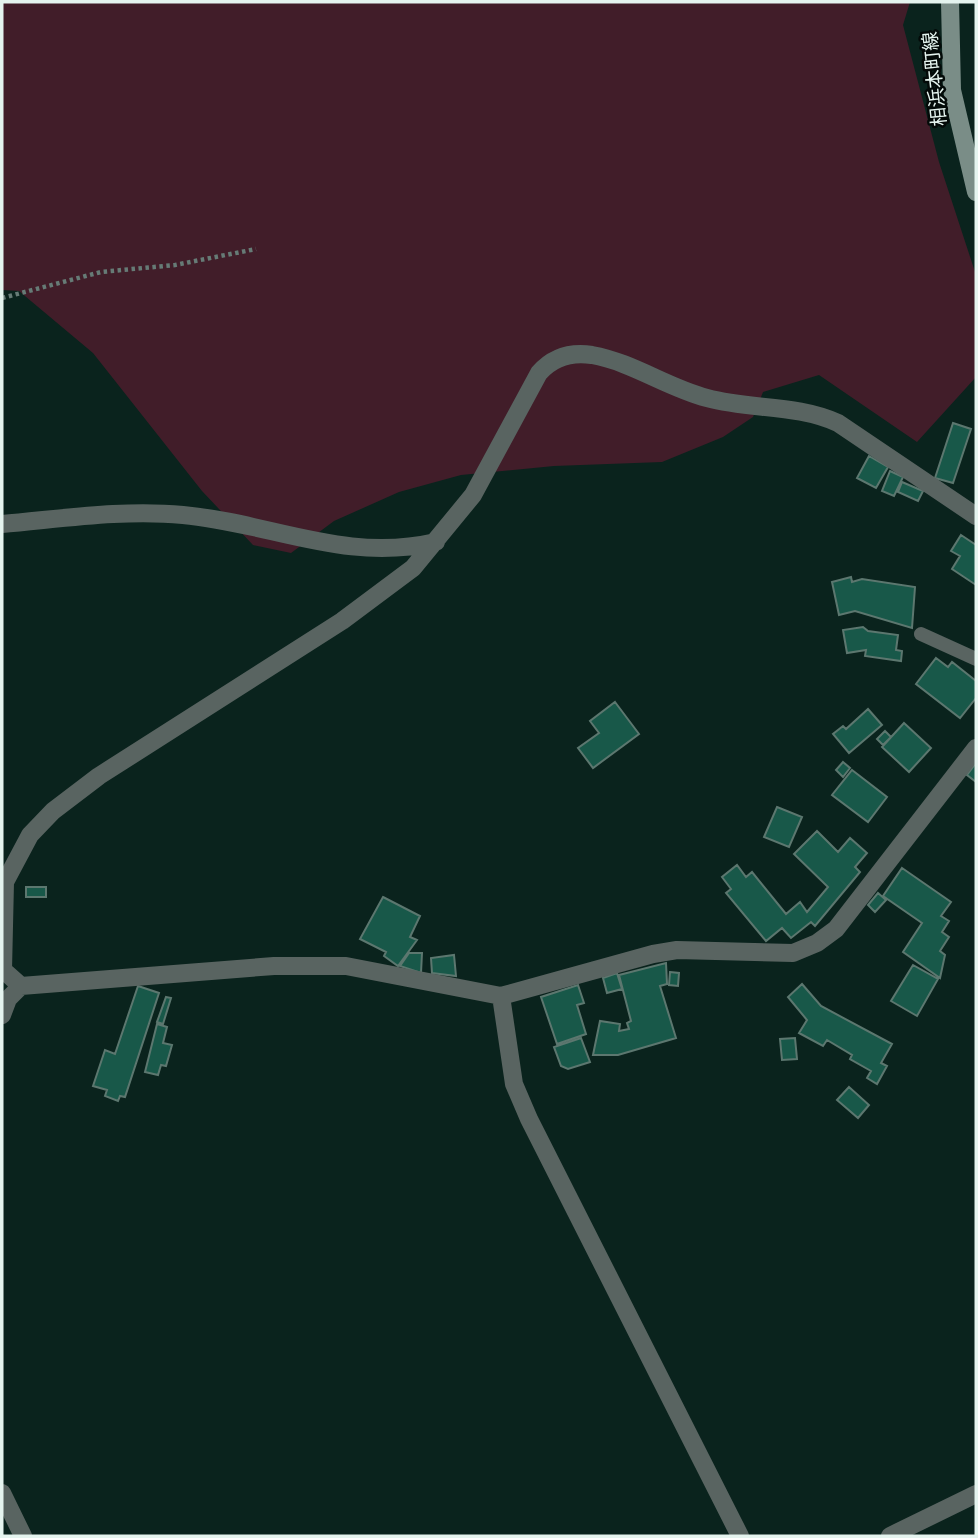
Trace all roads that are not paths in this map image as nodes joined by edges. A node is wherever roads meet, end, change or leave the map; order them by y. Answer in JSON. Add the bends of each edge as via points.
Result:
{"nodes":[{"id":1,"x":950,"y":2,"type":"edge"},
{"id":2,"x":976,"y":192,"type":"edge"},
{"id":3,"x":976,"y":516,"type":"edge"},
{"id":4,"x":2,"y":524,"type":"edge"},
{"id":5,"x":436,"y":542,"type":"junction"},
{"id":6,"x":921,"y":634,"type":"dead end"},
{"id":7,"x":976,"y":659,"type":"edge"},
{"id":8,"x":976,"y":748,"type":"edge"},
{"id":9,"x":2,"y":970,"type":"edge"},
{"id":10,"x":21,"y":986,"type":"junction"},
{"id":11,"x":501,"y":996,"type":"junction"},
{"id":12,"x":2,"y":1015,"type":"edge"},
{"id":13,"x":2,"y":1493,"type":"edge"},
{"id":14,"x":976,"y":1494,"type":"edge"},
{"id":15,"x":23,"y":1536,"type":"edge"},
{"id":16,"x":740,"y":1536,"type":"edge"},
{"id":17,"x":890,"y":1536,"type":"edge"}],
"edges":[{"from":1,"to":2,"type":"main road","name":"相浜本町線","via":[[952,90]]},
{"from":3,"to":5,"type":"street","via":[[819,414],[706,398],[593,355],[572,354],[547,364],[540,373],[472,495]]},
{"from":4,"to":5,"type":"street","via":[[149,512],[187,515],[358,549],[406,549]]},
{"from":5,"to":9,"type":"street","via":[[391,587],[182,720],[53,811],[30,835],[5,882]]},
{"from":6,"to":7,"type":"lane"},
{"from":8,"to":11,"type":"street","via":[[850,913],[817,943],[778,955],[677,950],[653,954]]},
{"from":9,"to":10,"type":"street"},
{"from":10,"to":11,"type":"street","via":[[274,966],[346,966]]},
{"from":10,"to":12,"type":"street","via":[[8,999]]},
{"from":11,"to":16,"type":"street","via":[[512,1073],[528,1119]]},
{"from":13,"to":15,"type":"street"},
{"from":14,"to":17,"type":"street"}]}
